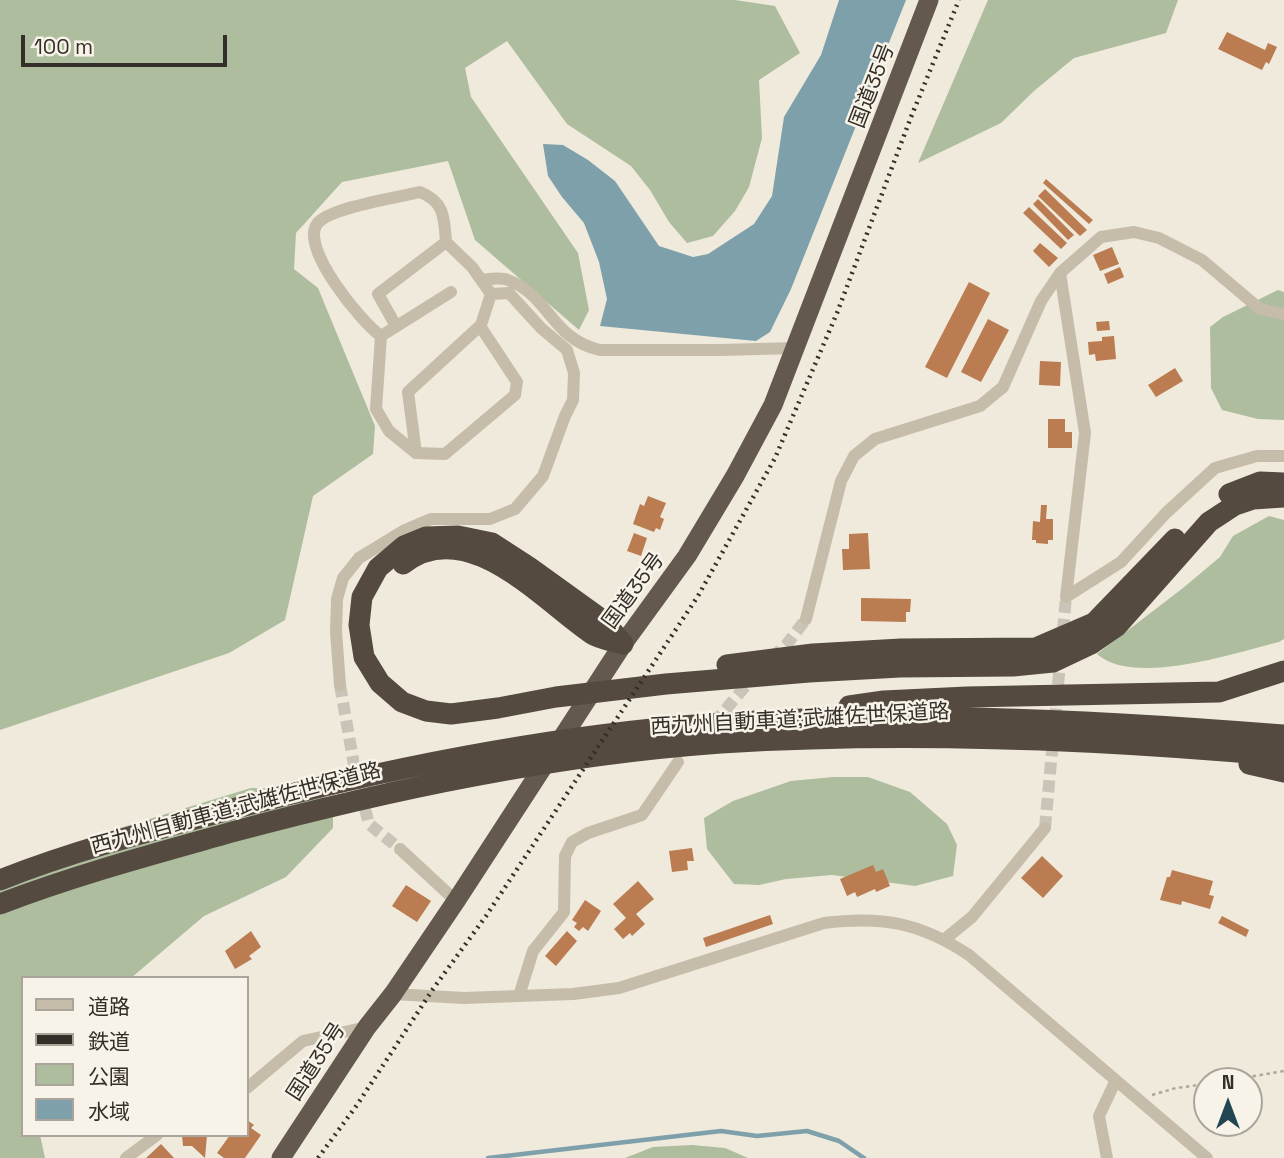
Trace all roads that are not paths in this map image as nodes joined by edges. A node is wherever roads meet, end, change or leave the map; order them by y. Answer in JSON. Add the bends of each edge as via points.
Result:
{"nodes":[{"id":1,"x":929,"y":0,"type":"edge"},
{"id":2,"x":446,"y":242,"type":"junction"},
{"id":3,"x":1060,"y":273,"type":"junction"},
{"id":4,"x":481,"y":280,"type":"junction"},
{"id":5,"x":451,"y":292,"type":"dead end"},
{"id":6,"x":491,"y":294,"type":"junction"},
{"id":7,"x":1284,"y":314,"type":"edge"},
{"id":8,"x":396,"y":326,"type":"junction"},
{"id":9,"x":480,"y":326,"type":"junction"},
{"id":10,"x":381,"y":336,"type":"junction"},
{"id":11,"x":796,"y":348,"type":"junction"},
{"id":12,"x":416,"y":453,"type":"junction"},
{"id":13,"x":1284,"y":456,"type":"edge"},
{"id":14,"x":1284,"y":483,"type":"edge"},
{"id":15,"x":1284,"y":497,"type":"edge"},
{"id":16,"x":806,"y":619,"type":"tunnel mouth"},
{"id":17,"x":623,"y":644,"type":"junction"},
{"id":18,"x":1284,"y":671,"type":"edge"},
{"id":19,"x":666,"y":678,"type":"junction"},
{"id":20,"x":340,"y":685,"type":"tunnel mouth"},
{"id":21,"x":736,"y":723,"type":"junction"},
{"id":22,"x":1284,"y":735,"type":"edge"},
{"id":23,"x":1070,"y":740,"type":"junction"},
{"id":24,"x":1284,"y":756,"type":"edge"},
{"id":25,"x":678,"y":762,"type":"dead end"},
{"id":26,"x":443,"y":770,"type":"junction"},
{"id":27,"x":1284,"y":772,"type":"edge"},
{"id":28,"x":1045,"y":828,"type":"tunnel mouth"},
{"id":29,"x":400,"y":849,"type":"tunnel mouth"},
{"id":30,"x":0,"y":880,"type":"edge"},
{"id":31,"x":456,"y":901,"type":"junction"},
{"id":32,"x":0,"y":904,"type":"edge"},
{"id":33,"x":945,"y":939,"type":"junction"},
{"id":34,"x":393,"y":994,"type":"junction"},
{"id":35,"x":519,"y":996,"type":"junction"},
{"id":36,"x":366,"y":1027,"type":"junction"},
{"id":37,"x":1115,"y":1082,"type":"junction"},
{"id":38,"x":248,"y":1087,"type":"edge"},
{"id":39,"x":153,"y":1137,"type":"edge"},
{"id":40,"x":126,"y":1158,"type":"edge"},
{"id":41,"x":281,"y":1158,"type":"edge"},
{"id":42,"x":1107,"y":1158,"type":"edge"},
{"id":43,"x":1207,"y":1158,"type":"edge"}],
"edges":[{"from":1,"to":11,"type":"highway","name":"国道35号"},
{"from":2,"to":4,"type":"street"},
{"from":2,"to":8,"type":"street","via":[[378,294]]},
{"from":2,"to":10,"type":"street","via":[[439,205],[420,192],[332,212],[317,223],[316,250],[367,326]]},
{"from":3,"to":7,"type":"street","via":[[1101,237],[1134,232],[1158,238],[1202,260],[1260,309]]},
{"from":3,"to":13,"type":"street","via":[[1085,433],[1066,597],[1121,562],[1214,468],[1256,456]]},
{"from":3,"to":16,"type":"street","via":[[1041,301],[1003,387],[980,406],[875,439],[854,456],[841,481]]},
{"from":4,"to":6,"type":"street"},
{"from":4,"to":11,"type":"street","via":[[506,278],[533,294],[570,338],[584,346],[613,350]]},
{"from":5,"to":8,"type":"street"},
{"from":6,"to":9,"type":"street"},
{"from":6,"to":20,"type":"street","via":[[509,293],[567,350],[575,373],[573,400],[543,476],[515,509],[490,519],[431,519],[359,558],[343,578],[337,599]]},
{"from":8,"to":10,"type":"street"},
{"from":9,"to":12,"type":"street","via":[[408,392]]},
{"from":9,"to":12,"type":"street","via":[[517,382],[515,395],[445,454]]},
{"from":10,"to":12,"type":"street","via":[[376,409],[389,431]]},
{"from":11,"to":17,"type":"highway","name":"国道35号","via":[[773,405],[735,476],[687,556]]},
{"from":14,"to":19,"type":"highway","via":[[1260,482],[1212,504],[1094,623],[1036,648],[826,653]]},
{"from":15,"to":19,"type":"highway","via":[[1253,499],[1209,522],[1117,626],[1053,663]]},
{"from":17,"to":19,"type":"highway","via":[[604,621],[492,542],[426,537],[404,546],[379,568],[362,597],[359,625],[364,657],[380,684],[402,702],[426,711],[451,714],[498,708],[557,691]]},
{"from":17,"to":31,"type":"highway","name":"国道35号"},
{"from":18,"to":21,"type":"highway","via":[[1219,692],[884,701]]},
{"from":21,"to":22,"type":"highway","name":"西九州自動車道;武雄佐世保道路","via":[[991,717]]},
{"from":21,"to":26,"type":"highway","name":"西九州自動車道;武雄佐世保道路","via":[[529,746]]},
{"from":23,"to":24,"type":"highway","name":"西九州自動車道;武雄佐世保道路"},
{"from":23,"to":26,"type":"highway","name":"西九州自動車道;武雄佐世保道路","via":[[913,737],[722,743]]},
{"from":23,"to":27,"type":"highway"},
{"from":25,"to":35,"type":"street","via":[[642,815],[572,842],[565,856],[564,912],[533,951]]},
{"from":26,"to":30,"type":"highway","name":"西九州自動車道;武雄佐世保道路","via":[[297,792],[154,830]]},
{"from":26,"to":32,"type":"highway","name":"西九州自動車道;武雄佐世保道路"},
{"from":28,"to":33,"type":"street","via":[[972,916]]},
{"from":29,"to":31,"type":"street"},
{"from":31,"to":34,"type":"highway","name":"国道35号"},
{"from":33,"to":35,"type":"street","via":[[889,921],[855,919],[619,988]]},
{"from":33,"to":37,"type":"street"},
{"from":34,"to":35,"type":"street"},
{"from":34,"to":36,"type":"highway","name":"国道35号"},
{"from":36,"to":38,"type":"street","via":[[303,1041]]},
{"from":36,"to":41,"type":"highway","name":"国道35号"},
{"from":37,"to":42,"type":"street","via":[[1099,1116]]},
{"from":37,"to":43,"type":"street"},
{"from":39,"to":40,"type":"street"}]}
